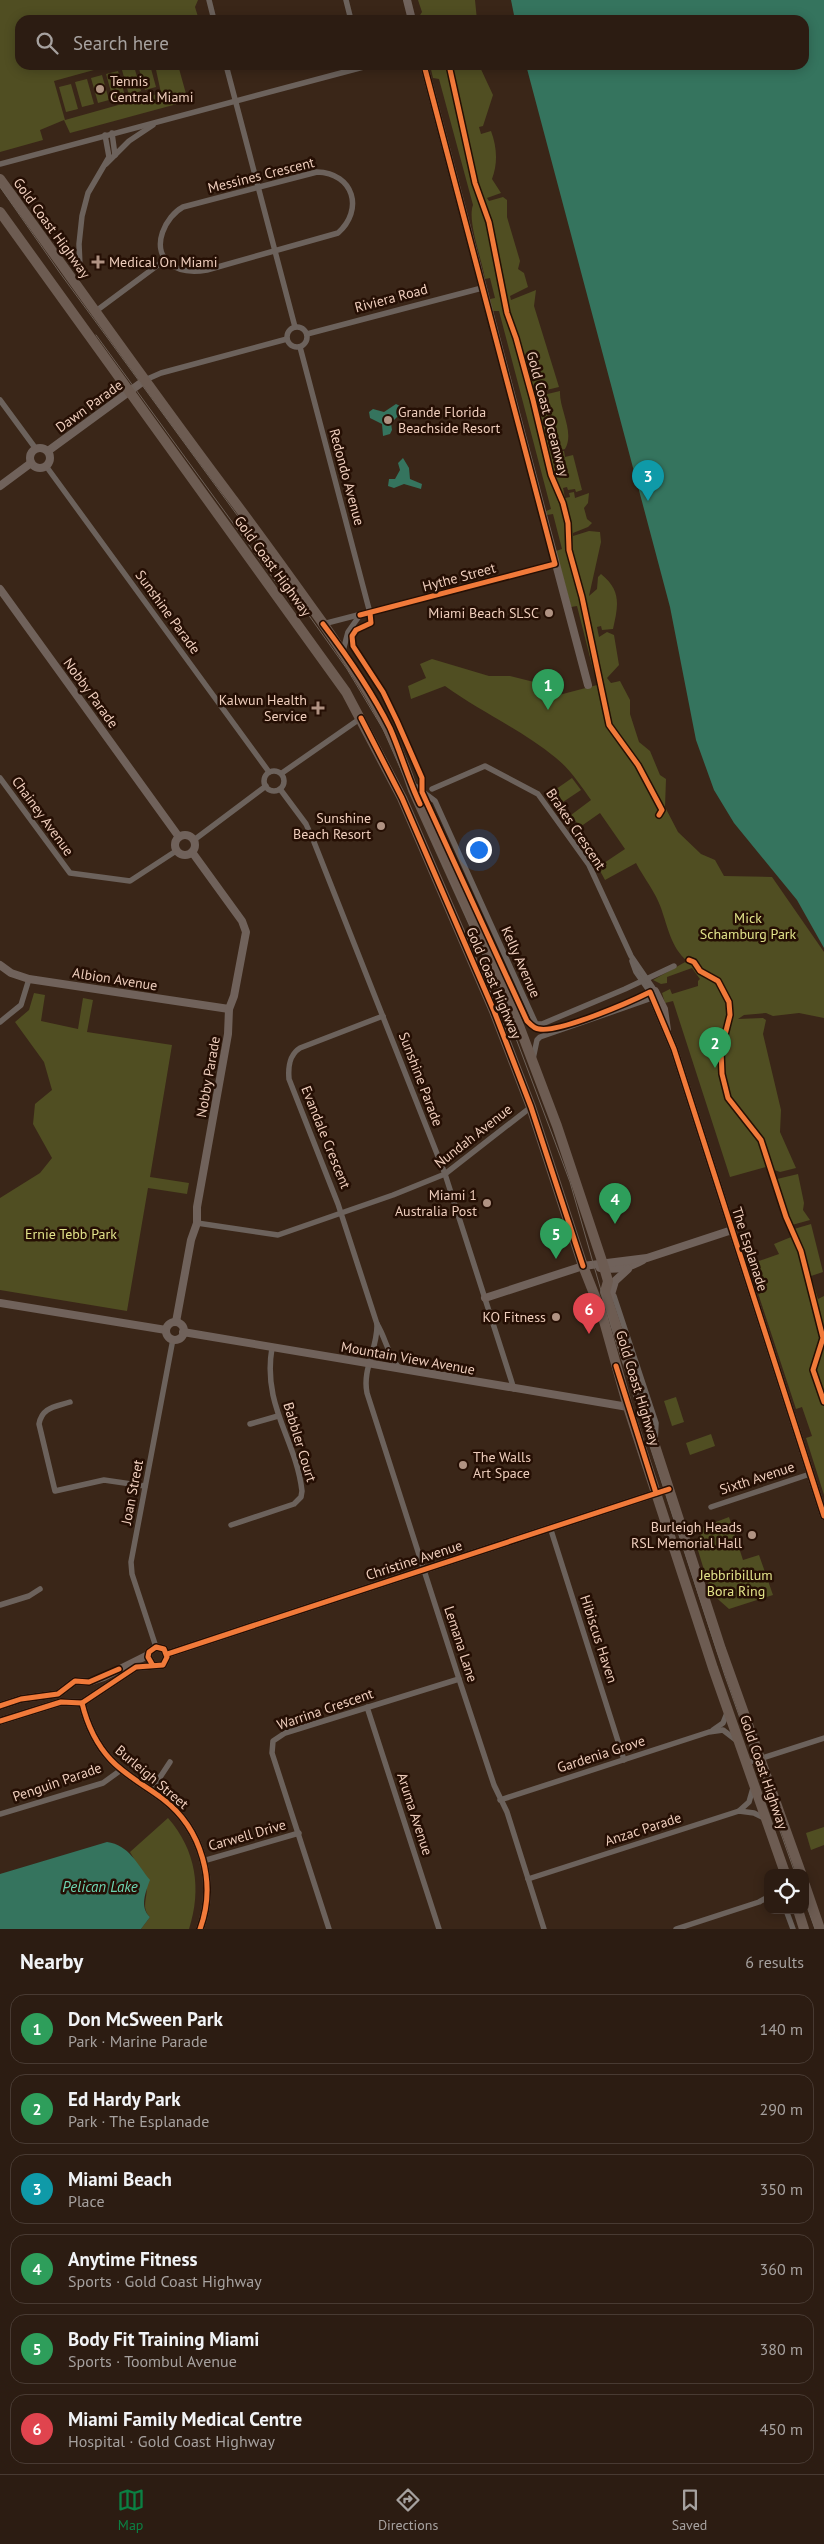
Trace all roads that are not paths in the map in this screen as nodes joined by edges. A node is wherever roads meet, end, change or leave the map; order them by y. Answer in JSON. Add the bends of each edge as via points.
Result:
{"nodes":[{"id":1,"x":209,"y":0,"type":"edge"},
{"id":2,"x":346,"y":0,"type":"edge"},
{"id":3,"x":407,"y":0,"type":"edge"},
{"id":4,"x":213,"y":15,"type":"edge"},
{"id":5,"x":350,"y":15,"type":"edge"},
{"id":6,"x":411,"y":15,"type":"edge"},
{"id":7,"x":227,"y":70,"type":"edge"},
{"id":8,"x":348,"y":70,"type":"edge"},
{"id":9,"x":425,"y":70,"type":"edge"},
{"id":10,"x":235,"y":100,"type":"junction"},
{"id":11,"x":166,"y":119,"type":"junction"},
{"id":12,"x":112,"y":133,"type":"junction"},
{"id":13,"x":105,"y":135,"type":"junction"},
{"id":14,"x":115,"y":155,"type":"junction"},
{"id":15,"x":0,"y":164,"type":"edge"},
{"id":16,"x":105,"y":166,"type":"junction"},
{"id":17,"x":0,"y":179,"type":"edge"},
{"id":18,"x":257,"y":187,"type":"junction"},
{"id":19,"x":0,"y":212,"type":"edge"},
{"id":20,"x":274,"y":251,"type":"junction"},
{"id":21,"x":166,"y":259,"type":"junction"},
{"id":22,"x":80,"y":266,"type":"dead end"},
{"id":23,"x":482,"y":288,"type":"junction"},
{"id":24,"x":96,"y":311,"type":"junction"},
{"id":25,"x":294,"y":327,"type":"junction"},
{"id":26,"x":307,"y":334,"type":"junction"},
{"id":27,"x":287,"y":339,"type":"junction"},
{"id":28,"x":300,"y":347,"type":"junction"},
{"id":29,"x":145,"y":380,"type":"junction"},
{"id":30,"x":129,"y":392,"type":"junction"},
{"id":31,"x":0,"y":400,"type":"edge"},
{"id":32,"x":36,"y":448,"type":"junction"},
{"id":33,"x":48,"y":451,"type":"junction"},
{"id":34,"x":31,"y":463,"type":"junction"},
{"id":35,"x":46,"y":466,"type":"junction"},
{"id":36,"x":0,"y":486,"type":"edge"},
{"id":37,"x":555,"y":564,"type":"junction"},
{"id":38,"x":0,"y":589,"type":"edge"},
{"id":39,"x":372,"y":612,"type":"junction"},
{"id":40,"x":360,"y":615,"type":"junction"},
{"id":41,"x":323,"y":624,"type":"junction"},
{"id":42,"x":343,"y":651,"type":"junction"},
{"id":43,"x":588,"y":685,"type":"dead end"},
{"id":44,"x":361,"y":718,"type":"junction"},
{"id":45,"x":269,"y":772,"type":"junction"},
{"id":46,"x":282,"y":773,"type":"junction"},
{"id":47,"x":0,"y":778,"type":"edge"},
{"id":48,"x":411,"y":782,"type":"junction"},
{"id":49,"x":266,"y":786,"type":"junction"},
{"id":50,"x":280,"y":789,"type":"junction"},
{"id":51,"x":432,"y":789,"type":"dead end"},
{"id":52,"x":179,"y":837,"type":"junction"},
{"id":53,"x":194,"y":840,"type":"junction"},
{"id":54,"x":176,"y":851,"type":"junction"},
{"id":55,"x":192,"y":852,"type":"junction"},
{"id":56,"x":0,"y":965,"type":"edge"},
{"id":57,"x":674,"y":966,"type":"dead end"},
{"id":58,"x":29,"y":979,"type":"junction"},
{"id":59,"x":644,"y":979,"type":"junction"},
{"id":60,"x":654,"y":994,"type":"junction"},
{"id":61,"x":229,"y":1009,"type":"junction"},
{"id":62,"x":383,"y":1016,"type":"junction"},
{"id":63,"x":0,"y":1022,"type":"edge"},
{"id":64,"x":533,"y":1061,"type":"junction"},
{"id":65,"x":531,"y":1107,"type":"junction"},
{"id":66,"x":446,"y":1174,"type":"junction"},
{"id":67,"x":341,"y":1212,"type":"junction"},
{"id":68,"x":197,"y":1223,"type":"junction"},
{"id":69,"x":732,"y":1230,"type":"junction"},
{"id":70,"x":647,"y":1258,"type":"junction"},
{"id":71,"x":584,"y":1266,"type":"junction"},
{"id":72,"x":604,"y":1266,"type":"junction"},
{"id":73,"x":632,"y":1267,"type":"junction"},
{"id":74,"x":486,"y":1298,"type":"junction"},
{"id":75,"x":612,"y":1299,"type":"junction"},
{"id":76,"x":0,"y":1303,"type":"edge"},
{"id":77,"x":176,"y":1322,"type":"junction"},
{"id":78,"x":377,"y":1324,"type":"junction"},
{"id":79,"x":166,"y":1330,"type":"junction"},
{"id":80,"x":184,"y":1332,"type":"junction"},
{"id":81,"x":173,"y":1339,"type":"junction"},
{"id":82,"x":272,"y":1348,"type":"junction"},
{"id":83,"x":370,"y":1365,"type":"junction"},
{"id":84,"x":401,"y":1370,"type":"junction"},
{"id":85,"x":514,"y":1389,"type":"junction"},
{"id":86,"x":70,"y":1402,"type":"dead end"},
{"id":87,"x":628,"y":1407,"type":"junction"},
{"id":88,"x":278,"y":1416,"type":"junction"},
{"id":89,"x":250,"y":1424,"type":"dead end"},
{"id":90,"x":810,"y":1474,"type":"junction"},
{"id":91,"x":145,"y":1486,"type":"junction"},
{"id":92,"x":669,"y":1489,"type":"junction"},
{"id":93,"x":656,"y":1493,"type":"junction"},
{"id":94,"x":711,"y":1507,"type":"dead end"},
{"id":95,"x":824,"y":1516,"type":"edge"},
{"id":96,"x":231,"y":1525,"type":"dead end"},
{"id":97,"x":550,"y":1527,"type":"junction"},
{"id":98,"x":424,"y":1569,"type":"junction"},
{"id":99,"x":40,"y":1588,"type":"dead end"},
{"id":100,"x":0,"y":1605,"type":"edge"},
{"id":101,"x":156,"y":1647,"type":"junction"},
{"id":102,"x":167,"y":1654,"type":"junction"},
{"id":103,"x":148,"y":1655,"type":"junction"},
{"id":104,"x":152,"y":1664,"type":"junction"},
{"id":105,"x":458,"y":1679,"type":"junction"},
{"id":106,"x":83,"y":1682,"type":"junction"},
{"id":107,"x":68,"y":1686,"type":"junction"},
{"id":108,"x":89,"y":1697,"type":"junction"},
{"id":109,"x":73,"y":1702,"type":"junction"},
{"id":110,"x":82,"y":1703,"type":"junction"},
{"id":111,"x":0,"y":1706,"type":"edge"},
{"id":112,"x":367,"y":1707,"type":"junction"},
{"id":113,"x":727,"y":1708,"type":"junction"},
{"id":114,"x":744,"y":1715,"type":"junction"},
{"id":115,"x":0,"y":1722,"type":"edge"},
{"id":116,"x":733,"y":1724,"type":"junction"},
{"id":117,"x":723,"y":1730,"type":"junction"},
{"id":118,"x":709,"y":1732,"type":"junction"},
{"id":119,"x":824,"y":1738,"type":"edge"},
{"id":120,"x":741,"y":1745,"type":"junction"},
{"id":121,"x":761,"y":1758,"type":"junction"},
{"id":122,"x":624,"y":1760,"type":"junction"},
{"id":123,"x":170,"y":1762,"type":"dead end"},
{"id":124,"x":747,"y":1763,"type":"junction"},
{"id":125,"x":121,"y":1770,"type":"junction"},
{"id":126,"x":754,"y":1782,"type":"junction"},
{"id":127,"x":151,"y":1791,"type":"junction"},
{"id":128,"x":500,"y":1800,"type":"junction"},
{"id":129,"x":739,"y":1811,"type":"junction"},
{"id":130,"x":0,"y":1814,"type":"edge"},
{"id":131,"x":766,"y":1819,"type":"junction"},
{"id":132,"x":298,"y":1833,"type":"junction"},
{"id":133,"x":775,"y":1847,"type":"junction"},
{"id":134,"x":204,"y":1861,"type":"junction"},
{"id":135,"x":780,"y":1869,"type":"edge"},
{"id":136,"x":783,"y":1869,"type":"edge"},
{"id":137,"x":800,"y":1869,"type":"edge"},
{"id":138,"x":528,"y":1879,"type":"junction"},
{"id":139,"x":809,"y":1897,"type":"edge"},
{"id":140,"x":764,"y":1899,"type":"edge"},
{"id":141,"x":759,"y":1902,"type":"junction"},
{"id":142,"x":764,"y":1902,"type":"edge"},
{"id":143,"x":787,"y":1914,"type":"edge"},
{"id":144,"x":799,"y":1914,"type":"edge"},
{"id":145,"x":200,"y":1929,"type":"edge"},
{"id":146,"x":329,"y":1929,"type":"edge"},
{"id":147,"x":439,"y":1929,"type":"edge"},
{"id":148,"x":544,"y":1929,"type":"edge"},
{"id":149,"x":676,"y":1929,"type":"edge"},
{"id":150,"x":793,"y":1929,"type":"edge"},
{"id":151,"x":804,"y":1929,"type":"edge"},
{"id":152,"x":820,"y":1929,"type":"edge"}],
"edges":[{"from":1,"to":4,"type":"street"},
{"from":2,"to":5,"type":"street"},
{"from":3,"to":6,"type":"street"},
{"from":7,"to":10,"type":"street"},
{"from":8,"to":10,"type":"street"},
{"from":9,"to":23,"type":"street"},
{"from":10,"to":11,"type":"street"},
{"from":10,"to":18,"type":"street"},
{"from":11,"to":12,"type":"street"},
{"from":11,"to":14,"type":"street","via":[[137,135]]},
{"from":12,"to":13,"type":"street"},
{"from":12,"to":14,"type":"street"},
{"from":13,"to":15,"type":"street"},
{"from":13,"to":16,"type":"street","via":[[109,153]]},
{"from":14,"to":16,"type":"street"},
{"from":16,"to":22,"type":"street","via":[[88,193],[83,208]]},
{"from":17,"to":24,"type":"highway","name":"Gold Coast Highway"},
{"from":18,"to":20,"type":"street"},
{"from":18,"to":20,"type":"street","name":"Messines Crescent","via":[[325,172],[340,179],[350,191],[352,215],[338,233]]},
{"from":18,"to":21,"type":"street","name":"Messines Crescent","via":[[176,210],[164,228],[162,244]]},
{"from":19,"to":30,"type":"highway","name":"Gold Coast Highway"},
{"from":20,"to":21,"type":"street","name":"Messines Crescent","via":[[198,271],[180,268]]},
{"from":20,"to":25,"type":"street"},
{"from":21,"to":24,"type":"street"},
{"from":23,"to":26,"type":"street","name":"Riviera Road"},
{"from":23,"to":37,"type":"street"},
{"from":24,"to":29,"type":"highway","name":"Gold Coast Highway"},
{"from":25,"to":26,"type":"street","via":[[301,327]]},
{"from":25,"to":27,"type":"street","via":[[288,332]]},
{"from":26,"to":28,"type":"street","via":[[307,340]]},
{"from":27,"to":28,"type":"street","via":[[292,346]]},
{"from":27,"to":29,"type":"street"},
{"from":28,"to":39,"type":"street","name":"Redondo Avenue"},
{"from":29,"to":30,"type":"street","name":"Dawn Parade"},
{"from":29,"to":41,"type":"highway","name":"Gold Coast Highway"},
{"from":30,"to":33,"type":"street","name":"Dawn Parade"},
{"from":30,"to":44,"type":"highway","name":"Gold Coast Highway","via":[[325,662]]},
{"from":31,"to":32,"type":"street"},
{"from":32,"to":33,"type":"street"},
{"from":32,"to":34,"type":"street","via":[[30,456]]},
{"from":33,"to":35,"type":"street","via":[[50,461]]},
{"from":34,"to":35,"type":"street","via":[[38,468]]},
{"from":34,"to":36,"type":"street"},
{"from":35,"to":45,"type":"street","name":"Sunshine Parade"},
{"from":37,"to":39,"type":"street","name":"Hythe Street"},
{"from":37,"to":43,"type":"street"},
{"from":38,"to":52,"type":"street","name":"Nobby Parade"},
{"from":39,"to":40,"type":"street","name":"Hythe Street"},
{"from":40,"to":41,"type":"street","name":"Hythe Street"},
{"from":40,"to":42,"type":"street","via":[[348,632]]},
{"from":41,"to":42,"type":"highway","name":"Gold Coast Highway"},
{"from":42,"to":48,"type":"highway","name":"Gold Coast Highway","via":[[389,727]]},
{"from":44,"to":46,"type":"street"},
{"from":44,"to":65,"type":"highway","name":"Gold Coast Highway","via":[[402,798],[443,891]]},
{"from":45,"to":46,"type":"street","via":[[276,770]]},
{"from":45,"to":49,"type":"street","via":[[264,780]]},
{"from":46,"to":50,"type":"street","via":[[284,783]]},
{"from":47,"to":54,"type":"street","name":"Chainey Avenue","via":[[66,870],[76,875],[130,882]]},
{"from":48,"to":59,"type":"street","name":"Kelly Avenue","via":[[435,801],[536,1024],[601,1000]]},
{"from":48,"to":64,"type":"highway","name":"Gold Coast Highway","via":[[493,962]]},
{"from":49,"to":50,"type":"street","via":[[271,790]]},
{"from":49,"to":53,"type":"street"},
{"from":50,"to":62,"type":"street","name":"Sunshine Parade","via":[[306,824]]},
{"from":51,"to":59,"type":"street","name":"Brakes Crescent","via":[[484,766],[536,792],[589,864],[634,968]]},
{"from":52,"to":53,"type":"street","via":[[185,835]]},
{"from":52,"to":54,"type":"street","via":[[174,845]]},
{"from":53,"to":55,"type":"street"},
{"from":54,"to":55,"type":"street","via":[[184,856]]},
{"from":55,"to":61,"type":"street","name":"Nobby Parade","via":[[244,926],[245,948]]},
{"from":56,"to":58,"type":"street","name":"Albion Avenue"},
{"from":57,"to":59,"type":"street","name":"Kelly Avenue"},
{"from":58,"to":61,"type":"street","name":"Albion Avenue"},
{"from":58,"to":63,"type":"street","via":[[21,1005]]},
{"from":59,"to":60,"type":"street","name":"Brakes Crescent"},
{"from":60,"to":64,"type":"street","via":[[540,1036]]},
{"from":60,"to":69,"type":"street","name":"The Esplanade","via":[[664,1009],[667,1030]]},
{"from":61,"to":68,"type":"street","name":"Nobby Parade","via":[[228,1034],[197,1207]]},
{"from":62,"to":66,"type":"street","name":"Sunshine Parade"},
{"from":62,"to":67,"type":"street","name":"Evandale Crescent","via":[[300,1048],[294,1051],[290,1061],[289,1079]]},
{"from":64,"to":72,"type":"highway","name":"Gold Coast Highway"},
{"from":65,"to":66,"type":"street","name":"Nundah Avenue"},
{"from":65,"to":71,"type":"highway","name":"Gold Coast Highway"},
{"from":66,"to":67,"type":"street","name":"Nundah Avenue"},
{"from":66,"to":74,"type":"street","name":"Sunshine Parade"},
{"from":67,"to":68,"type":"street","name":"Nundah Avenue","via":[[270,1236]]},
{"from":67,"to":78,"type":"street","name":"Evandale Crescent"},
{"from":68,"to":77,"type":"street","name":"Nobby Parade"},
{"from":69,"to":70,"type":"street"},
{"from":69,"to":90,"type":"street","name":"The Esplanade"},
{"from":70,"to":72,"type":"street"},
{"from":70,"to":73,"type":"street"},
{"from":71,"to":72,"type":"street"},
{"from":71,"to":74,"type":"street"},
{"from":71,"to":87,"type":"highway","name":"Gold Coast Highway","via":[[602,1314]]},
{"from":72,"to":73,"type":"street","via":[[617,1270]]},
{"from":72,"to":75,"type":"highway","name":"Gold Coast Highway"},
{"from":73,"to":75,"type":"street","via":[[617,1278]]},
{"from":74,"to":85,"type":"street","name":"Sunshine Parade"},
{"from":75,"to":92,"type":"highway","name":"Gold Coast Highway"},
{"from":76,"to":79,"type":"street"},
{"from":77,"to":79,"type":"street","via":[[170,1323]]},
{"from":77,"to":80,"type":"street","via":[[183,1326]]},
{"from":78,"to":83,"type":"street","name":"Evandale Crescent","via":[[377,1341]]},
{"from":78,"to":84,"type":"street","name":"Evandale Crescent","via":[[390,1357]]},
{"from":79,"to":81,"type":"street"},
{"from":80,"to":81,"type":"street"},
{"from":80,"to":82,"type":"street","name":"Mountain View Avenue"},
{"from":81,"to":91,"type":"street","name":"Joan Street"},
{"from":82,"to":83,"type":"street","name":"Mountain View Avenue"},
{"from":82,"to":88,"type":"street","name":"Babbler Court","via":[[269,1374]]},
{"from":83,"to":84,"type":"street","name":"Mountain View Avenue"},
{"from":83,"to":98,"type":"street","name":"Lemana Lane","via":[[365,1380],[367,1393]]},
{"from":84,"to":85,"type":"street","name":"Mountain View Avenue"},
{"from":85,"to":87,"type":"street","name":"Mountain View Avenue"},
{"from":86,"to":91,"type":"street","via":[[45,1410],[39,1424],[55,1491],[104,1480]]},
{"from":87,"to":93,"type":"highway","name":"Gold Coast Highway"},
{"from":88,"to":89,"type":"street"},
{"from":88,"to":96,"type":"street","name":"Babbler Court","via":[[302,1485],[301,1497],[294,1504]]},
{"from":90,"to":94,"type":"street","name":"Sixth Avenue"},
{"from":90,"to":95,"type":"street","name":"The Esplanade"},
{"from":91,"to":101,"type":"street","name":"Joan Street","via":[[131,1562]]},
{"from":92,"to":93,"type":"street","name":"Christine Avenue"},
{"from":92,"to":114,"type":"highway","name":"Gold Coast Highway"},
{"from":93,"to":97,"type":"street","name":"Christine Avenue"},
{"from":93,"to":113,"type":"highway","name":"Gold Coast Highway"},
{"from":97,"to":98,"type":"street","name":"Christine Avenue"},
{"from":97,"to":122,"type":"street","name":"Hibiscus Haven"},
{"from":98,"to":102,"type":"street","name":"Christine Avenue"},
{"from":98,"to":105,"type":"street","name":"Lemana Lane"},
{"from":99,"to":100,"type":"street","via":[[29,1596]]},
{"from":101,"to":102,"type":"street"},
{"from":101,"to":103,"type":"street"},
{"from":102,"to":104,"type":"street","via":[[163,1665],[157,1667]]},
{"from":103,"to":104,"type":"street"},
{"from":103,"to":106,"type":"street","via":[[104,1677]]},
{"from":104,"to":108,"type":"street","via":[[136,1667]]},
{"from":105,"to":112,"type":"street","name":"Warrina Crescent"},
{"from":105,"to":128,"type":"street","name":"Lemana Lane"},
{"from":106,"to":107,"type":"street","via":[[75,1681]]},
{"from":106,"to":108,"type":"street","via":[[89,1688]]},
{"from":107,"to":109,"type":"street","via":[[68,1696]]},
{"from":107,"to":111,"type":"street","via":[[51,1696]]},
{"from":108,"to":110,"type":"street"},
{"from":109,"to":110,"type":"street"},
{"from":109,"to":115,"type":"street","via":[[61,1702]]},
{"from":110,"to":125,"type":"street","name":"Burleigh Street","via":[[96,1739]]},
{"from":112,"to":132,"type":"street","name":"Warrina Crescent","via":[[285,1733],[273,1741],[272,1753]]},
{"from":112,"to":147,"type":"street","name":"Aruma Avenue"},
{"from":113,"to":116,"type":"highway","name":"Gold Coast Highway"},
{"from":113,"to":118,"type":"street","name":"Gardenia Grove","via":[[723,1723]]},
{"from":114,"to":116,"type":"street","name":"Gardenia Grove"},
{"from":114,"to":121,"type":"highway","name":"Gold Coast Highway"},
{"from":116,"to":117,"type":"street","name":"Gardenia Grove"},
{"from":116,"to":120,"type":"highway","name":"Gold Coast Highway"},
{"from":117,"to":118,"type":"street","name":"Gardenia Grove"},
{"from":117,"to":120,"type":"street"},
{"from":118,"to":122,"type":"street","name":"Gardenia Grove"},
{"from":119,"to":121,"type":"street"},
{"from":120,"to":124,"type":"highway","name":"Gold Coast Highway"},
{"from":121,"to":124,"type":"street"},
{"from":121,"to":137,"type":"highway","name":"Gold Coast Highway"},
{"from":122,"to":128,"type":"street","name":"Gardenia Grove"},
{"from":123,"to":127,"type":"street"},
{"from":124,"to":126,"type":"highway","name":"Gold Coast Highway"},
{"from":125,"to":127,"type":"street","name":"Burleigh Street"},
{"from":125,"to":130,"type":"street","name":"Penguin Parade","via":[[103,1783]]},
{"from":126,"to":129,"type":"street","via":[[748,1802]]},
{"from":126,"to":131,"type":"highway","name":"Gold Coast Highway"},
{"from":127,"to":134,"type":"street","name":"Burleigh Street","via":[[187,1823]]},
{"from":128,"to":138,"type":"street","name":"Lemana Lane","via":[[507,1812]]},
{"from":129,"to":131,"type":"street"},
{"from":129,"to":138,"type":"street","name":"Anzac Parade"},
{"from":131,"to":133,"type":"highway","name":"Gold Coast Highway"},
{"from":132,"to":134,"type":"street","name":"Carwell Drive"},
{"from":132,"to":146,"type":"street","name":"Warrina Crescent"},
{"from":133,"to":135,"type":"street"},
{"from":133,"to":136,"type":"highway","name":"Gold Coast Highway"},
{"from":134,"to":145,"type":"street","name":"Burleigh Street","via":[[207,1894]]},
{"from":138,"to":148,"type":"street","name":"Lemana Lane"},
{"from":139,"to":152,"type":"highway"},
{"from":140,"to":141,"type":"street"},
{"from":141,"to":142,"type":"street"},
{"from":141,"to":149,"type":"street"},
{"from":143,"to":150,"type":"street"},
{"from":144,"to":151,"type":"highway"}]}
